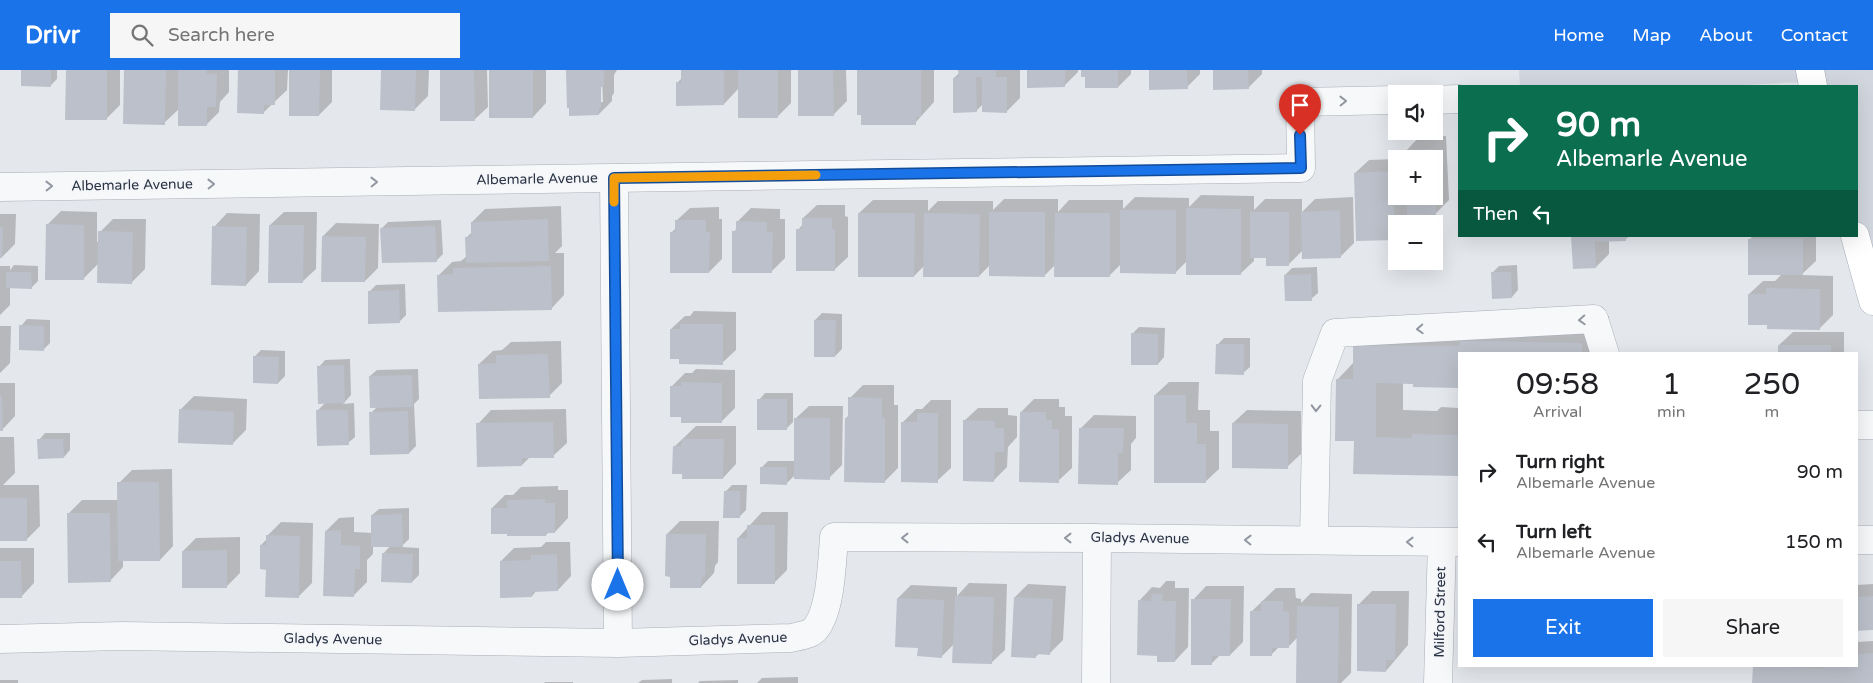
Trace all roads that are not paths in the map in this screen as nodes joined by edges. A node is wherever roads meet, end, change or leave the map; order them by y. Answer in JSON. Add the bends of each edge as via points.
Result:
{"nodes":[{"id":1,"x":1810,"y":70,"type":"edge"},
{"id":2,"x":1813,"y":85,"type":"edge"},
{"id":3,"x":1458,"y":99,"type":"edge"},
{"id":4,"x":1388,"y":100,"type":"edge"},
{"id":5,"x":1443,"y":100,"type":"edge"},
{"id":6,"x":614,"y":178,"type":"junction"},
{"id":7,"x":0,"y":187,"type":"edge"},
{"id":8,"x":1855,"y":237,"type":"edge"},
{"id":9,"x":1873,"y":301,"type":"edge"},
{"id":10,"x":1604,"y":352,"type":"edge"},
{"id":11,"x":1858,"y":425,"type":"edge"},
{"id":12,"x":1873,"y":425,"type":"edge"},
{"id":13,"x":1097,"y":538,"type":"junction"},
{"id":14,"x":1314,"y":540,"type":"junction"},
{"id":15,"x":1858,"y":540,"type":"edge"},
{"id":16,"x":1873,"y":540,"type":"edge"},
{"id":17,"x":1450,"y":542,"type":"edge"},
{"id":18,"x":0,"y":639,"type":"edge"},
{"id":19,"x":618,"y":644,"type":"junction"},
{"id":20,"x":1096,"y":683,"type":"edge"},
{"id":21,"x":1438,"y":683,"type":"edge"}],
"edges":[{"from":1,"to":2,"type":"main road"},
{"from":3,"to":5,"type":"street"},
{"from":6,"to":4,"type":"street","name":"Albemarle Avenue","one_way":true,"via":[[1301,168],[1300,102]]},
{"from":7,"to":6,"type":"street","name":"Albemarle Avenue","one_way":true},
{"from":6,"to":19,"type":"street"},
{"from":8,"to":9,"type":"main road"},
{"from":10,"to":14,"type":"street","one_way":true,"via":[[1594,319],[1335,333],[1317,381]]},
{"from":11,"to":12,"type":"street"},
{"from":14,"to":13,"type":"street","name":"Gladys Avenue","one_way":true},
{"from":13,"to":19,"type":"street","name":"Gladys Avenue","one_way":true,"via":[[834,538],[828,601],[816,628],[809,633],[792,638]]},
{"from":13,"to":20,"type":"street"},
{"from":17,"to":14,"type":"street","name":"Gladys Avenue","one_way":true},
{"from":15,"to":16,"type":"street"},
{"from":17,"to":21,"type":"street","name":"Milford Street"},
{"from":18,"to":19,"type":"street","name":"Gladys Avenue","via":[[122,636]]}]}
